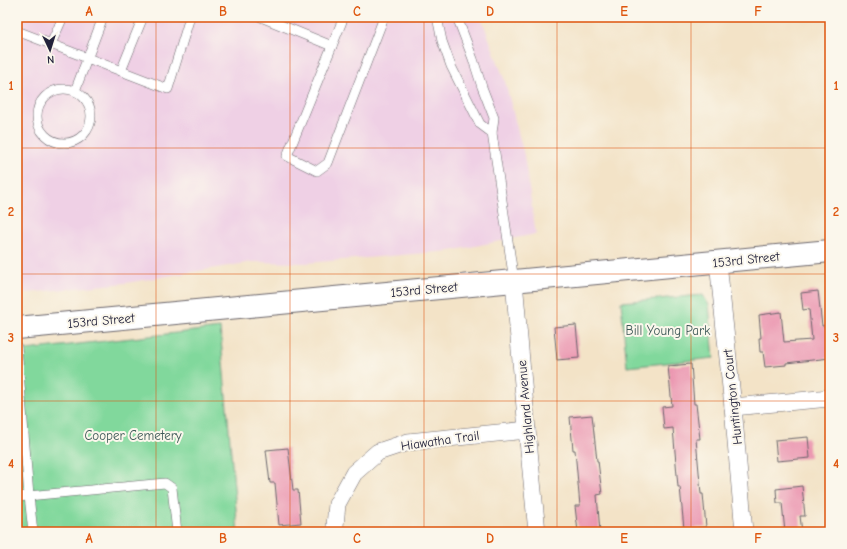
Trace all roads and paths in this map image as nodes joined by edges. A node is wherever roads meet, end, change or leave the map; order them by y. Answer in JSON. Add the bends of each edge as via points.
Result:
{"nodes":[{"id":1,"x":63,"y":17,"type":"edge"},
{"id":2,"x":103,"y":17,"type":"edge"},
{"id":3,"x":143,"y":17,"type":"edge"},
{"id":4,"x":190,"y":17,"type":"edge"},
{"id":5,"x":261,"y":17,"type":"edge"},
{"id":6,"x":344,"y":17,"type":"edge"},
{"id":7,"x":384,"y":17,"type":"edge"},
{"id":8,"x":437,"y":17,"type":"edge"},
{"id":9,"x":456,"y":17,"type":"edge"},
{"id":10,"x":17,"y":31,"type":"edge"},
{"id":11,"x":51,"y":44,"type":"junction"},
{"id":12,"x":332,"y":46,"type":"junction"},
{"id":13,"x":87,"y":58,"type":"junction"},
{"id":14,"x":121,"y":71,"type":"junction"},
{"id":15,"x":75,"y":91,"type":"junction"},
{"id":16,"x":492,"y":133,"type":"junction"},
{"id":17,"x":830,"y":251,"type":"edge"},
{"id":18,"x":718,"y":262,"type":"junction"},
{"id":19,"x":514,"y":281,"type":"junction"},
{"id":20,"x":17,"y":328,"type":"edge"},
{"id":21,"x":17,"y":347,"type":"edge"},
{"id":22,"x":830,"y":398,"type":"edge"},
{"id":23,"x":733,"y":407,"type":"junction"},
{"id":24,"x":527,"y":430,"type":"junction"},
{"id":25,"x":30,"y":496,"type":"junction"},
{"id":26,"x":17,"y":497,"type":"edge"},
{"id":27,"x":34,"y":532,"type":"edge"},
{"id":28,"x":177,"y":532,"type":"edge"},
{"id":29,"x":336,"y":532,"type":"edge"},
{"id":30,"x":537,"y":532,"type":"edge"},
{"id":31,"x":744,"y":532,"type":"edge"}],
"edges":[{"from":1,"to":11,"type":"lane"},
{"from":2,"to":13,"type":"lane"},
{"from":3,"to":14,"type":"lane"},
{"from":4,"to":14,"type":"lane","via":[[168,89]]},
{"from":5,"to":12,"type":"lane"},
{"from":6,"to":12,"type":"lane"},
{"from":7,"to":12,"type":"lane","via":[[328,163],[317,170],[287,156]]},
{"from":8,"to":16,"type":"lane","via":[[451,66],[480,124]]},
{"from":9,"to":16,"type":"lane","via":[[494,118]]},
{"from":10,"to":11,"type":"lane"},
{"from":11,"to":13,"type":"lane"},
{"from":13,"to":14,"type":"lane"},
{"from":13,"to":15,"type":"lane"},
{"from":15,"to":15,"type":"lane","via":[[57,90],[42,100],[38,109],[39,127],[51,140],[68,143],[84,135],[89,128],[91,111],[88,103]]},
{"from":16,"to":19,"type":"lane"},
{"from":17,"to":18,"type":"street","name":"153rd Street"},
{"from":18,"to":19,"type":"street","name":"153rd Street"},
{"from":18,"to":23,"type":"street","name":"Huntington Court"},
{"from":19,"to":20,"type":"street","name":"153rd Street"},
{"from":19,"to":24,"type":"street","name":"Highland Avenue"},
{"from":21,"to":25,"type":"lane"},
{"from":22,"to":23,"type":"street"},
{"from":23,"to":31,"type":"street","name":"Huntington Court"},
{"from":24,"to":29,"type":"street","name":"Hiawatha Trail","via":[[408,442],[378,452],[354,473],[337,504]]},
{"from":24,"to":30,"type":"street","name":"Highland Avenue"},
{"from":25,"to":26,"type":"lane"},
{"from":25,"to":27,"type":"lane"},
{"from":25,"to":28,"type":"lane","via":[[165,483],[172,488]]}]}
